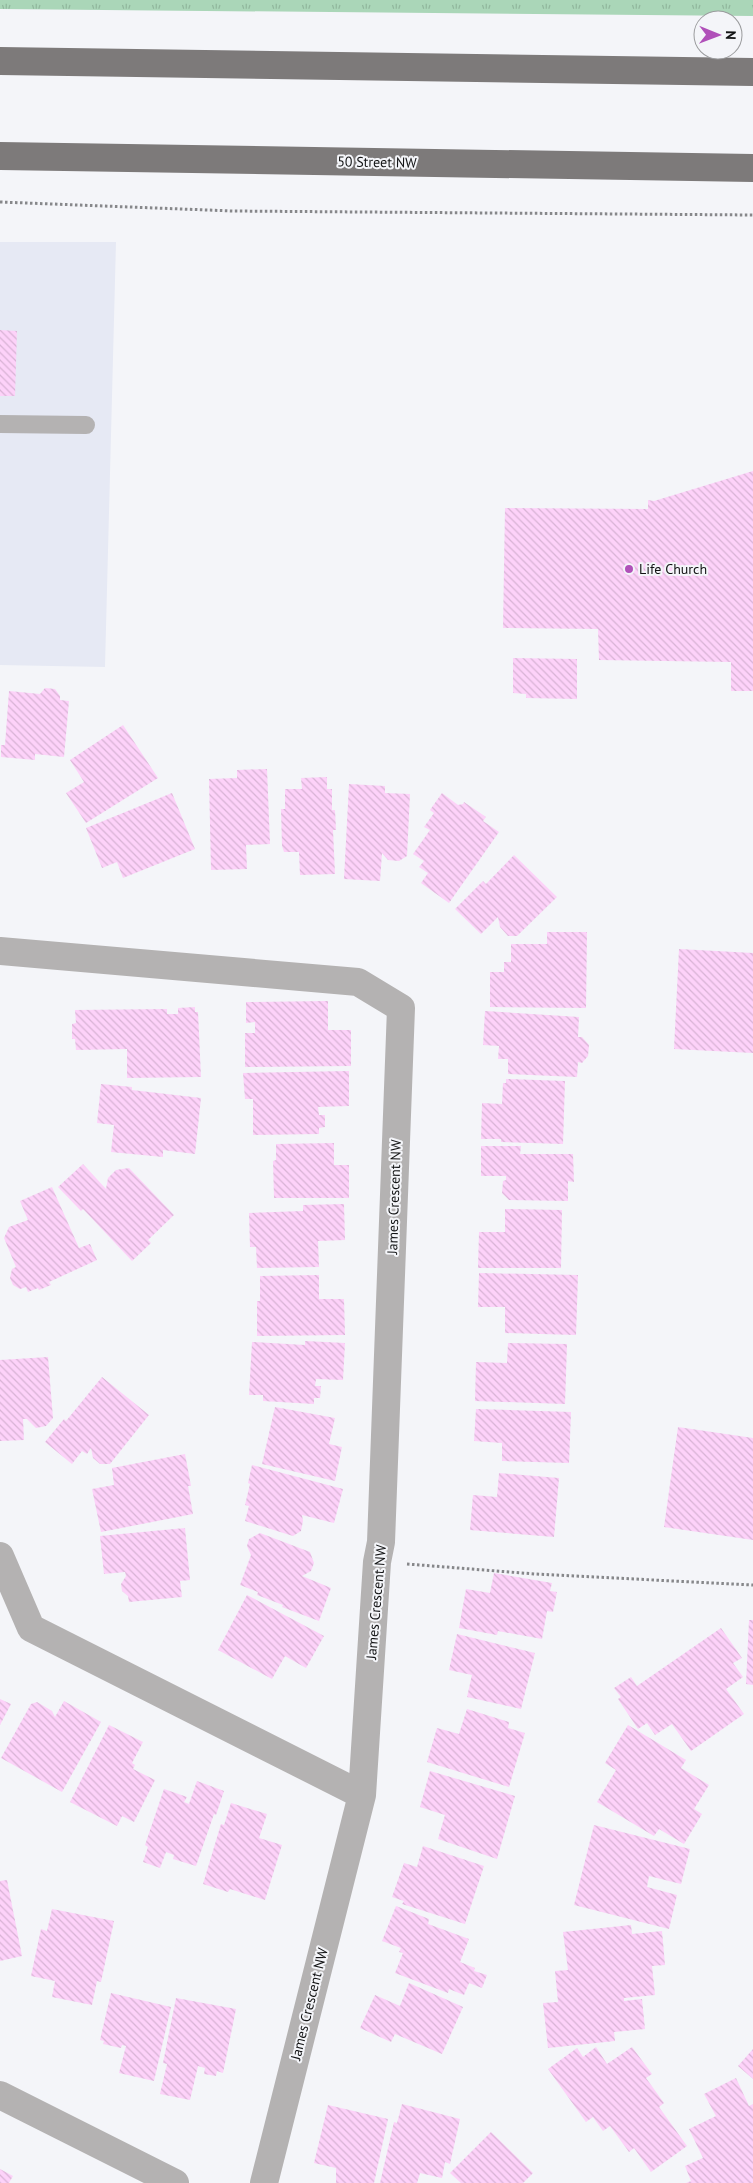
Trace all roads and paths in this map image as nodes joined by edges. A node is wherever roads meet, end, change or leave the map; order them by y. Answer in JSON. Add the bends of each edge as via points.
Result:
{"nodes":[{"id":1,"x":0,"y":61,"type":"edge"},
{"id":2,"x":753,"y":72,"type":"edge"},
{"id":3,"x":0,"y":156,"type":"edge"},
{"id":4,"x":753,"y":168,"type":"edge"},
{"id":5,"x":0,"y":202,"type":"edge"},
{"id":6,"x":753,"y":214,"type":"edge"},
{"id":7,"x":0,"y":424,"type":"edge"},
{"id":8,"x":86,"y":425,"type":"dead end"},
{"id":9,"x":0,"y":951,"type":"edge"},
{"id":10,"x":0,"y":1556,"type":"edge"},
{"id":11,"x":377,"y":1562,"type":"junction"},
{"id":12,"x":753,"y":1585,"type":"edge"},
{"id":13,"x":362,"y":1795,"type":"junction"},
{"id":14,"x":0,"y":2095,"type":"edge"},
{"id":15,"x":176,"y":2183,"type":"edge"},
{"id":16,"x":264,"y":2183,"type":"edge"}],
"edges":[{"from":1,"to":2,"type":"main road"},
{"from":3,"to":4,"type":"main road","name":"50 Street NW"},
{"from":5,"to":6,"type":"path","via":[[233,211]]},
{"from":7,"to":8,"type":"lane"},
{"from":9,"to":11,"type":"street","name":"James Crescent NW","via":[[358,982],[401,1008],[381,1542]]},
{"from":10,"to":13,"type":"street","via":[[31,1628]]},
{"from":11,"to":12,"type":"path"},
{"from":11,"to":13,"type":"street","name":"James Crescent NW"},
{"from":13,"to":16,"type":"street","name":"James Crescent NW"},
{"from":14,"to":15,"type":"street"}]}
